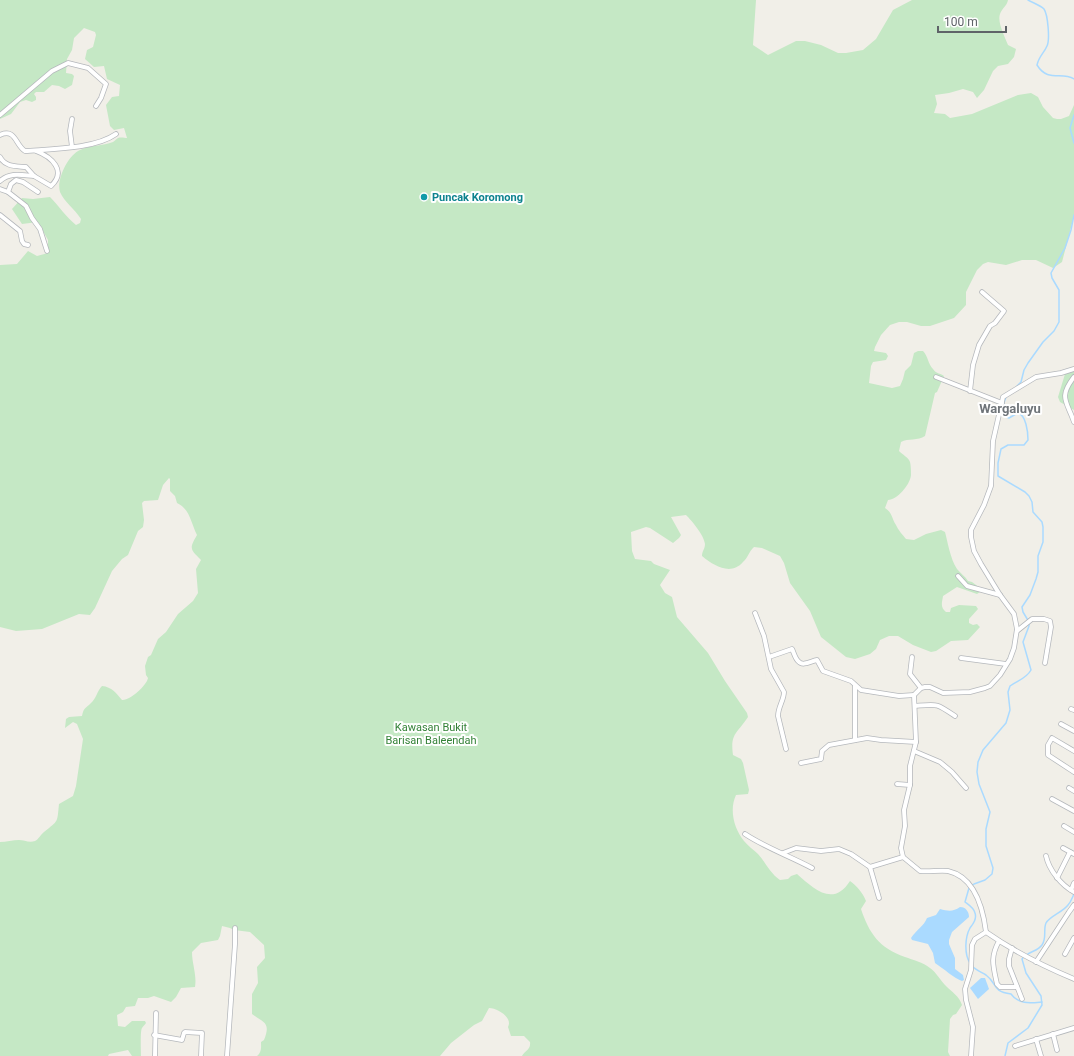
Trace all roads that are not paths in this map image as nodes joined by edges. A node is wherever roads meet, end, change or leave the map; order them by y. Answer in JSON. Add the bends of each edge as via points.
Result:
{"nodes":[{"id":1,"x":96,"y":106,"type":"dead end"},
{"id":2,"x":0,"y":115,"type":"edge"},
{"id":3,"x":72,"y":119,"type":"dead end"},
{"id":4,"x":116,"y":134,"type":"dead end"},
{"id":5,"x":0,"y":135,"type":"edge"},
{"id":6,"x":72,"y":147,"type":"junction"},
{"id":7,"x":33,"y":150,"type":"junction"},
{"id":8,"x":0,"y":157,"type":"edge"},
{"id":9,"x":34,"y":176,"type":"junction"},
{"id":10,"x":0,"y":182,"type":"edge"},
{"id":11,"x":0,"y":189,"type":"edge"},
{"id":12,"x":8,"y":192,"type":"junction"},
{"id":13,"x":38,"y":192,"type":"dead end"},
{"id":14,"x":0,"y":215,"type":"edge"},
{"id":15,"x":28,"y":246,"type":"dead end"},
{"id":16,"x":47,"y":251,"type":"dead end"},
{"id":17,"x":982,"y":292,"type":"dead end"},
{"id":18,"x":1074,"y":369,"type":"edge"},
{"id":19,"x":936,"y":377,"type":"dead end"},
{"id":20,"x":1074,"y":377,"type":"edge"},
{"id":21,"x":970,"y":391,"type":"junction"},
{"id":22,"x":1002,"y":402,"type":"junction"},
{"id":23,"x":1074,"y":422,"type":"edge"},
{"id":24,"x":958,"y":576,"type":"dead end"},
{"id":25,"x":1000,"y":595,"type":"junction"},
{"id":26,"x":754,"y":613,"type":"dead end"},
{"id":27,"x":1017,"y":631,"type":"junction"},
{"id":28,"x":912,"y":656,"type":"dead end"},
{"id":29,"x":769,"y":658,"type":"junction"},
{"id":30,"x":961,"y":658,"type":"dead end"},
{"id":31,"x":1045,"y":663,"type":"dead end"},
{"id":32,"x":1006,"y":664,"type":"junction"},
{"id":33,"x":855,"y":686,"type":"junction"},
{"id":34,"x":921,"y":688,"type":"junction"},
{"id":35,"x":914,"y":695,"type":"junction"},
{"id":36,"x":915,"y":706,"type":"junction"},
{"id":37,"x":955,"y":716,"type":"dead end"},
{"id":38,"x":1060,"y":724,"type":"dead end"},
{"id":39,"x":1074,"y":731,"type":"edge"},
{"id":40,"x":855,"y":740,"type":"junction"},
{"id":41,"x":916,"y":742,"type":"junction"},
{"id":42,"x":786,"y":749,"type":"dead end"},
{"id":43,"x":1074,"y":750,"type":"edge"},
{"id":44,"x":914,"y":751,"type":"junction"},
{"id":45,"x":802,"y":762,"type":"dead end"},
{"id":46,"x":1074,"y":772,"type":"edge"},
{"id":47,"x":897,"y":784,"type":"dead end"},
{"id":48,"x":910,"y":785,"type":"junction"},
{"id":49,"x":966,"y":788,"type":"dead end"},
{"id":50,"x":1069,"y":788,"type":"dead end"},
{"id":51,"x":1074,"y":791,"type":"edge"},
{"id":52,"x":1052,"y":799,"type":"dead end"},
{"id":53,"x":1074,"y":812,"type":"edge"},
{"id":54,"x":1064,"y":826,"type":"dead end"},
{"id":55,"x":1074,"y":832,"type":"edge"},
{"id":56,"x":745,"y":834,"type":"dead end"},
{"id":57,"x":1063,"y":848,"type":"dead end"},
{"id":58,"x":783,"y":853,"type":"junction"},
{"id":59,"x":1072,"y":853,"type":"edge"},
{"id":60,"x":1046,"y":856,"type":"dead end"},
{"id":61,"x":903,"y":857,"type":"junction"},
{"id":62,"x":870,"y":867,"type":"junction"},
{"id":63,"x":812,"y":868,"type":"dead end"},
{"id":64,"x":1058,"y":878,"type":"junction"},
{"id":65,"x":1074,"y":883,"type":"edge"},
{"id":66,"x":1072,"y":891,"type":"edge"},
{"id":67,"x":880,"y":898,"type":"dead end"},
{"id":68,"x":1074,"y":906,"type":"edge"},
{"id":69,"x":235,"y":928,"type":"dead end"},
{"id":70,"x":986,"y":932,"type":"junction"},
{"id":71,"x":1074,"y":938,"type":"edge"},
{"id":72,"x":999,"y":941,"type":"junction"},
{"id":73,"x":1012,"y":948,"type":"junction"},
{"id":74,"x":1065,"y":954,"type":"dead end"},
{"id":75,"x":1036,"y":962,"type":"junction"},
{"id":76,"x":1074,"y":979,"type":"edge"},
{"id":77,"x":1017,"y":987,"type":"junction"},
{"id":78,"x":1022,"y":999,"type":"dead end"},
{"id":79,"x":156,"y":1013,"type":"dead end"},
{"id":80,"x":1074,"y":1028,"type":"edge"},
{"id":81,"x":1053,"y":1034,"type":"junction"},
{"id":82,"x":154,"y":1035,"type":"junction"},
{"id":83,"x":1036,"y":1039,"type":"junction"},
{"id":84,"x":1015,"y":1046,"type":"dead end"},
{"id":85,"x":1057,"y":1050,"type":"dead end"},
{"id":86,"x":155,"y":1056,"type":"edge"},
{"id":87,"x":201,"y":1056,"type":"edge"},
{"id":88,"x":227,"y":1056,"type":"edge"},
{"id":89,"x":970,"y":1056,"type":"edge"},
{"id":90,"x":1041,"y":1056,"type":"edge"}],
"edges":[{"from":1,"to":2,"type":"street","via":[[106,84],[88,68],[68,63],[52,71]]},
{"from":3,"to":6,"type":"street"},
{"from":4,"to":6,"type":"street","via":[[109,139]]},
{"from":5,"to":7,"type":"street","via":[[12,135],[18,140],[20,148],[25,151]]},
{"from":6,"to":7,"type":"street"},
{"from":7,"to":9,"type":"street","via":[[55,163],[58,173],[58,178],[51,186]]},
{"from":8,"to":9,"type":"street","via":[[6,164],[26,167]]},
{"from":9,"to":10,"type":"street","via":[[13,174]]},
{"from":11,"to":12,"type":"street"},
{"from":12,"to":13,"type":"street","via":[[16,180]]},
{"from":12,"to":16,"type":"street","via":[[26,206],[40,229]]},
{"from":14,"to":15,"type":"street","via":[[20,231],[22,241]]},
{"from":17,"to":21,"type":"street","via":[[1004,311],[990,326],[979,344]]},
{"from":18,"to":22,"type":"street","via":[[1036,377],[1003,397]]},
{"from":19,"to":21,"type":"street"},
{"from":20,"to":23,"type":"street","via":[[1064,396]]},
{"from":21,"to":22,"type":"street"},
{"from":22,"to":25,"type":"street","via":[[993,441],[991,486],[971,530],[974,551]]},
{"from":24,"to":25,"type":"street","via":[[967,586]]},
{"from":25,"to":27,"type":"street","via":[[1016,618]]},
{"from":26,"to":29,"type":"street","via":[[764,636]]},
{"from":27,"to":31,"type":"street","via":[[1034,618],[1050,621]]},
{"from":27,"to":32,"type":"street","via":[[1014,648]]},
{"from":28,"to":34,"type":"street","via":[[910,674]]},
{"from":29,"to":33,"type":"street","via":[[792,649],[800,663],[817,660],[823,670],[851,681]]},
{"from":29,"to":42,"type":"street","via":[[772,671],[784,692],[778,716]]},
{"from":30,"to":32,"type":"street"},
{"from":32,"to":34,"type":"street","via":[[996,681],[981,690],[943,693],[930,687]]},
{"from":33,"to":35,"type":"street","via":[[861,690],[886,695]]},
{"from":33,"to":40,"type":"street"},
{"from":34,"to":35,"type":"street"},
{"from":35,"to":36,"type":"street"},
{"from":36,"to":37,"type":"street","via":[[938,705]]},
{"from":36,"to":41,"type":"street"},
{"from":38,"to":39,"type":"street"},
{"from":40,"to":41,"type":"street","via":[[867,738]]},
{"from":40,"to":45,"type":"street","via":[[829,745],[822,751],[821,759]]},
{"from":41,"to":44,"type":"street"},
{"from":43,"to":46,"type":"street","via":[[1052,738],[1048,745],[1048,755]]},
{"from":44,"to":48,"type":"street","via":[[910,766]]},
{"from":44,"to":49,"type":"street","via":[[940,762]]},
{"from":47,"to":48,"type":"street"},
{"from":48,"to":61,"type":"street","via":[[904,810],[905,826],[901,848]]},
{"from":50,"to":51,"type":"street"},
{"from":52,"to":53,"type":"street"},
{"from":54,"to":55,"type":"street"},
{"from":56,"to":58,"type":"street"},
{"from":57,"to":59,"type":"street"},
{"from":58,"to":62,"type":"street","via":[[796,848],[839,850]]},
{"from":58,"to":63,"type":"street"},
{"from":59,"to":64,"type":"street"},
{"from":60,"to":64,"type":"street","via":[[1048,864]]},
{"from":61,"to":62,"type":"street"},
{"from":61,"to":70,"type":"street","via":[[920,871],[946,871],[968,882],[983,911]]},
{"from":62,"to":67,"type":"street"},
{"from":64,"to":66,"type":"street"},
{"from":65,"to":66,"type":"street"},
{"from":68,"to":75,"type":"street"},
{"from":69,"to":88,"type":"street"},
{"from":70,"to":72,"type":"street"},
{"from":70,"to":89,"type":"street","via":[[975,939],[972,945],[972,964],[965,989],[973,1027]]},
{"from":71,"to":74,"type":"street"},
{"from":72,"to":73,"type":"street"},
{"from":72,"to":77,"type":"street","via":[[993,956],[997,984],[1000,987]]},
{"from":73,"to":75,"type":"street"},
{"from":73,"to":77,"type":"street","via":[[1009,966]]},
{"from":75,"to":76,"type":"street"},
{"from":77,"to":78,"type":"street"},
{"from":79,"to":82,"type":"street"},
{"from":80,"to":81,"type":"street"},
{"from":81,"to":83,"type":"street"},
{"from":81,"to":85,"type":"street"},
{"from":82,"to":86,"type":"street"},
{"from":82,"to":87,"type":"street","via":[[182,1040],[185,1032],[202,1033]]},
{"from":83,"to":84,"type":"street"},
{"from":83,"to":90,"type":"street"}]}
